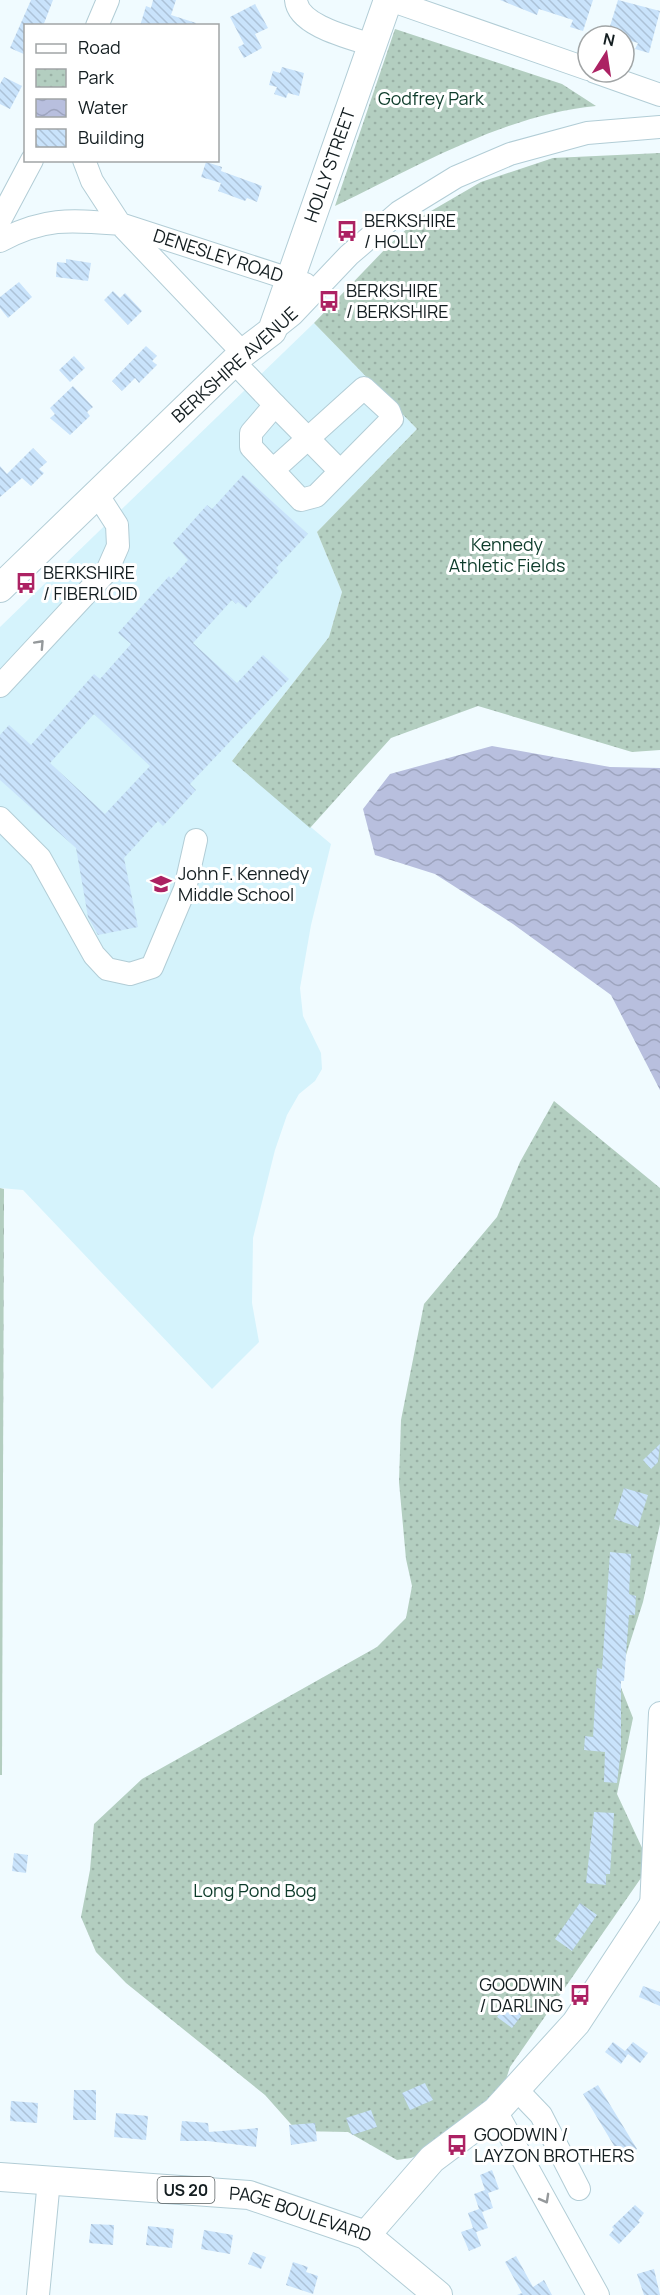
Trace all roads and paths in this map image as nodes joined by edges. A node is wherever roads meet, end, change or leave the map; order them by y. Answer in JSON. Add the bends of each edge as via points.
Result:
{"nodes":[{"id":1,"x":108,"y":0,"type":"edge"},
{"id":2,"x":296,"y":0,"type":"edge"},
{"id":3,"x":389,"y":0,"type":"edge"},
{"id":4,"x":98,"y":24,"type":"edge"},
{"id":5,"x":372,"y":45,"type":"junction"},
{"id":6,"x":576,"y":65,"type":"edge"},
{"id":7,"x":629,"y":84,"type":"edge"},
{"id":8,"x":660,"y":95,"type":"edge"},
{"id":9,"x":660,"y":127,"type":"edge"},
{"id":10,"x":31,"y":162,"type":"edge"},
{"id":11,"x":85,"y":162,"type":"edge"},
{"id":12,"x":0,"y":220,"type":"edge"},
{"id":13,"x":120,"y":224,"type":"junction"},
{"id":14,"x":0,"y":241,"type":"edge"},
{"id":15,"x":289,"y":279,"type":"junction"},
{"id":16,"x":318,"y":288,"type":"junction"},
{"id":17,"x":272,"y":331,"type":"junction"},
{"id":18,"x":238,"y":358,"type":"junction"},
{"id":19,"x":275,"y":405,"type":"junction"},
{"id":20,"x":309,"y":438,"type":"junction"},
{"id":21,"x":273,"y":470,"type":"junction"},
{"id":22,"x":340,"y":471,"type":"junction"},
{"id":23,"x":97,"y":494,"type":"junction"},
{"id":24,"x":0,"y":588,"type":"edge"},
{"id":25,"x":0,"y":686,"type":"edge"},
{"id":26,"x":0,"y":818,"type":"edge"},
{"id":27,"x":196,"y":840,"type":"dead end"},
{"id":28,"x":660,"y":1713,"type":"edge"},
{"id":29,"x":659,"y":1803,"type":"edge"},
{"id":30,"x":655,"y":1902,"type":"edge"},
{"id":31,"x":516,"y":2089,"type":"junction"},
{"id":32,"x":496,"y":2111,"type":"junction"},
{"id":33,"x":556,"y":2144,"type":"junction"},
{"id":34,"x":524,"y":2161,"type":"junction"},
{"id":35,"x":0,"y":2178,"type":"edge"},
{"id":36,"x":49,"y":2181,"type":"junction"},
{"id":37,"x":579,"y":2189,"type":"dead end"},
{"id":38,"x":366,"y":2235,"type":"junction"},
{"id":39,"x":38,"y":2295,"type":"edge"},
{"id":40,"x":438,"y":2295,"type":"edge"},
{"id":41,"x":597,"y":2295,"type":"edge"}],
"edges":[{"from":1,"to":4,"type":"street"},
{"from":2,"to":5,"type":"street","via":[[300,14],[311,21]]},
{"from":3,"to":5,"type":"main road","name":"HOLLY STREET"},
{"from":3,"to":6,"type":"street"},
{"from":5,"to":15,"type":"main road","name":"HOLLY STREET"},
{"from":7,"to":8,"type":"street"},
{"from":9,"to":16,"type":"street","name":"BERKSHIRE AVENUE","via":[[587,133],[510,154],[456,177],[399,212]]},
{"from":10,"to":12,"type":"street"},
{"from":11,"to":13,"type":"street","name":"DENESLEY ROAD","via":[[96,188]]},
{"from":13,"to":14,"type":"street","name":"DENESLEY ROAD","via":[[67,219],[30,227]]},
{"from":13,"to":15,"type":"street","name":"DENESLEY ROAD"},
{"from":13,"to":18,"type":"street","name":"DENESLEY ROAD"},
{"from":15,"to":16,"type":"street","name":"DENESLEY ROAD"},
{"from":15,"to":17,"type":"main road","name":"HOLLY STREET"},
{"from":16,"to":17,"type":"street","name":"BERKSHIRE AVENUE"},
{"from":17,"to":18,"type":"main road","name":"BERKSHIRE AVENUE"},
{"from":18,"to":19,"type":"street","name":"DENESLEY ROAD"},
{"from":18,"to":23,"type":"main road","name":"BERKSHIRE AVENUE"},
{"from":19,"to":20,"type":"street","name":"DENESLEY ROAD"},
{"from":19,"to":21,"type":"street","via":[[251,433],[251,447]]},
{"from":20,"to":21,"type":"street"},
{"from":20,"to":22,"type":"street","name":"DENESLEY ROAD"},
{"from":20,"to":22,"type":"street","via":[[364,388],[388,411],[392,419]]},
{"from":21,"to":22,"type":"street","via":[[301,500],[316,496]]},
{"from":23,"to":24,"type":"main road","name":"BERKSHIRE AVENUE"},
{"from":25,"to":23,"type":"street","one_way":true,"via":[[107,571],[118,546],[117,525]]},
{"from":26,"to":27,"type":"street","via":[[40,858],[94,955],[108,969],[130,974],[152,967],[185,889]]},
{"from":28,"to":29,"type":"street"},
{"from":29,"to":30,"type":"street"},
{"from":30,"to":31,"type":"main road","via":[[576,2023]]},
{"from":31,"to":32,"type":"main road"},
{"from":31,"to":33,"type":"street","via":[[541,2115]]},
{"from":32,"to":34,"type":"street"},
{"from":32,"to":38,"type":"main road","via":[[432,2159]]},
{"from":33,"to":34,"type":"street"},
{"from":33,"to":37,"type":"street"},
{"from":34,"to":41,"type":"street","one_way":true},
{"from":35,"to":36,"type":"main road","name":"PAGE BOULEVARD","number":"US 20"},
{"from":36,"to":38,"type":"main road","name":"PAGE BOULEVARD","number":"US 20","via":[[249,2194]]},
{"from":36,"to":39,"type":"street"},
{"from":38,"to":40,"type":"main road","name":"PAGE BOULEVARD","number":"US 20"}]}
